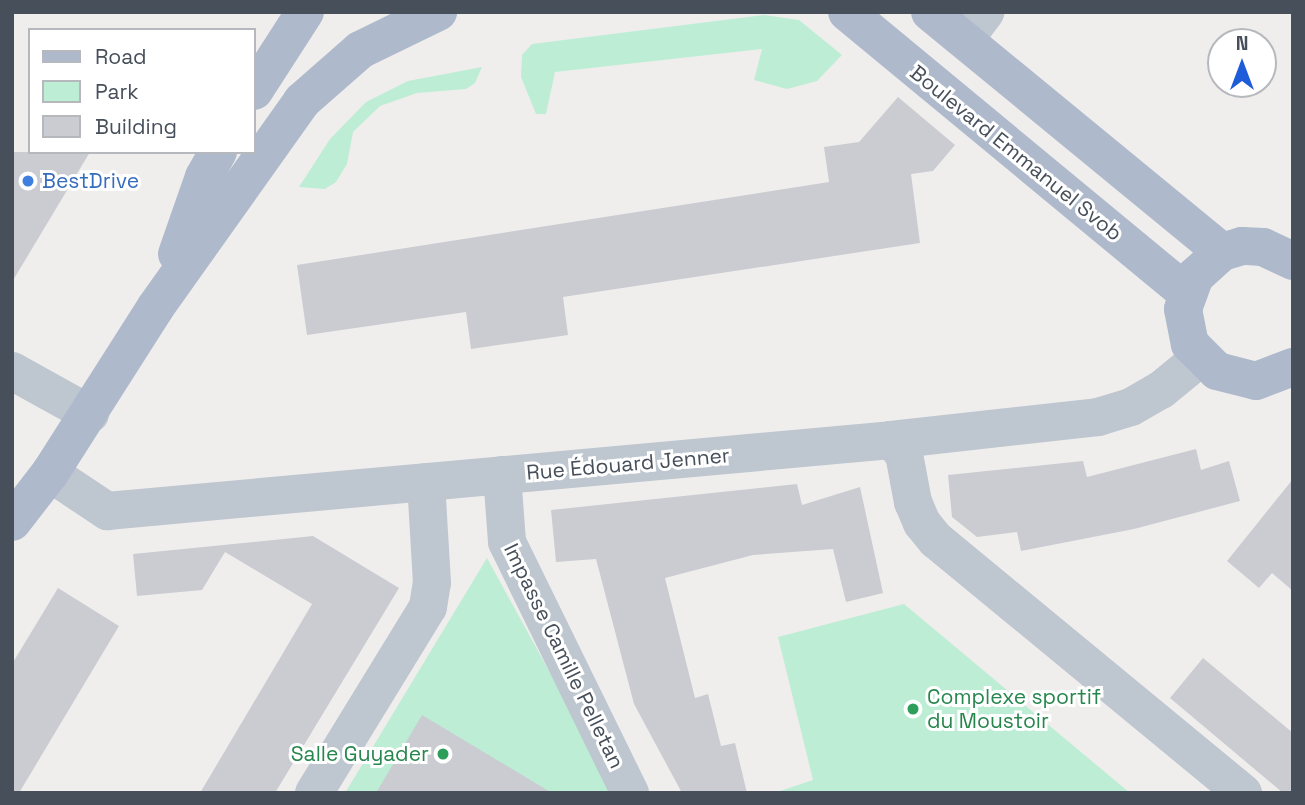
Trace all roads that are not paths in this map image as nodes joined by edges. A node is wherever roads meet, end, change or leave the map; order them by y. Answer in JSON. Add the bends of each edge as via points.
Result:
{"nodes":[{"id":1,"x":305,"y":12,"type":"edge"},
{"id":2,"x":847,"y":12,"type":"edge"},
{"id":3,"x":930,"y":12,"type":"edge"},
{"id":4,"x":442,"y":13,"type":"edge"},
{"id":5,"x":964,"y":21,"type":"edge"},
{"id":6,"x":256,"y":88,"type":"edge"},
{"id":7,"x":217,"y":154,"type":"edge"},
{"id":8,"x":1222,"y":252,"type":"junction"},
{"id":9,"x":1293,"y":261,"type":"edge"},
{"id":10,"x":1186,"y":292,"type":"junction"},
{"id":11,"x":155,"y":308,"type":"junction"},
{"id":12,"x":1200,"y":358,"type":"junction"},
{"id":13,"x":12,"y":371,"type":"edge"},
{"id":14,"x":1287,"y":377,"type":"edge"},
{"id":15,"x":90,"y":414,"type":"junction"},
{"id":16,"x":891,"y":440,"type":"junction"},
{"id":17,"x":50,"y":473,"type":"junction"},
{"id":18,"x":502,"y":475,"type":"junction"},
{"id":19,"x":426,"y":482,"type":"junction"},
{"id":20,"x":12,"y":522,"type":"edge"},
{"id":21,"x":314,"y":793,"type":"edge"},
{"id":22,"x":630,"y":793,"type":"edge"},
{"id":23,"x":1243,"y":793,"type":"edge"}],
"edges":[{"from":1,"to":6,"type":"main road"},
{"from":2,"to":10,"type":"main road","name":"Boulevard Emmanuel Svob"},
{"from":3,"to":5,"type":"main road"},
{"from":4,"to":11,"type":"main road","via":[[360,50],[302,101]]},
{"from":5,"to":8,"type":"main road"},
{"from":7,"to":11,"type":"main road"},
{"from":8,"to":9,"type":"main road","via":[[1242,246],[1263,247]]},
{"from":8,"to":10,"type":"main road","via":[[1201,269]]},
{"from":10,"to":12,"type":"main road","via":[[1185,327]]},
{"from":11,"to":15,"type":"main road"},
{"from":12,"to":14,"type":"main road","via":[[1236,379]]},
{"from":12,"to":16,"type":"street","name":"Rue Édouard Jenner","via":[[1151,396],[1098,417]]},
{"from":13,"to":15,"type":"street"},
{"from":15,"to":17,"type":"main road"},
{"from":16,"to":18,"type":"street","name":"Rue Édouard Jenner"},
{"from":16,"to":23,"type":"street","via":[[904,454],[913,502],[936,540]]},
{"from":17,"to":19,"type":"street","name":"Rue Édouard Jenner","via":[[107,511]]},
{"from":17,"to":20,"type":"main road"},
{"from":18,"to":19,"type":"street","name":"Rue Édouard Jenner"},
{"from":18,"to":22,"type":"street","name":"Impasse Camille Pelletan","via":[[508,542]]},
{"from":19,"to":21,"type":"street","via":[[432,583],[428,607]]}]}
